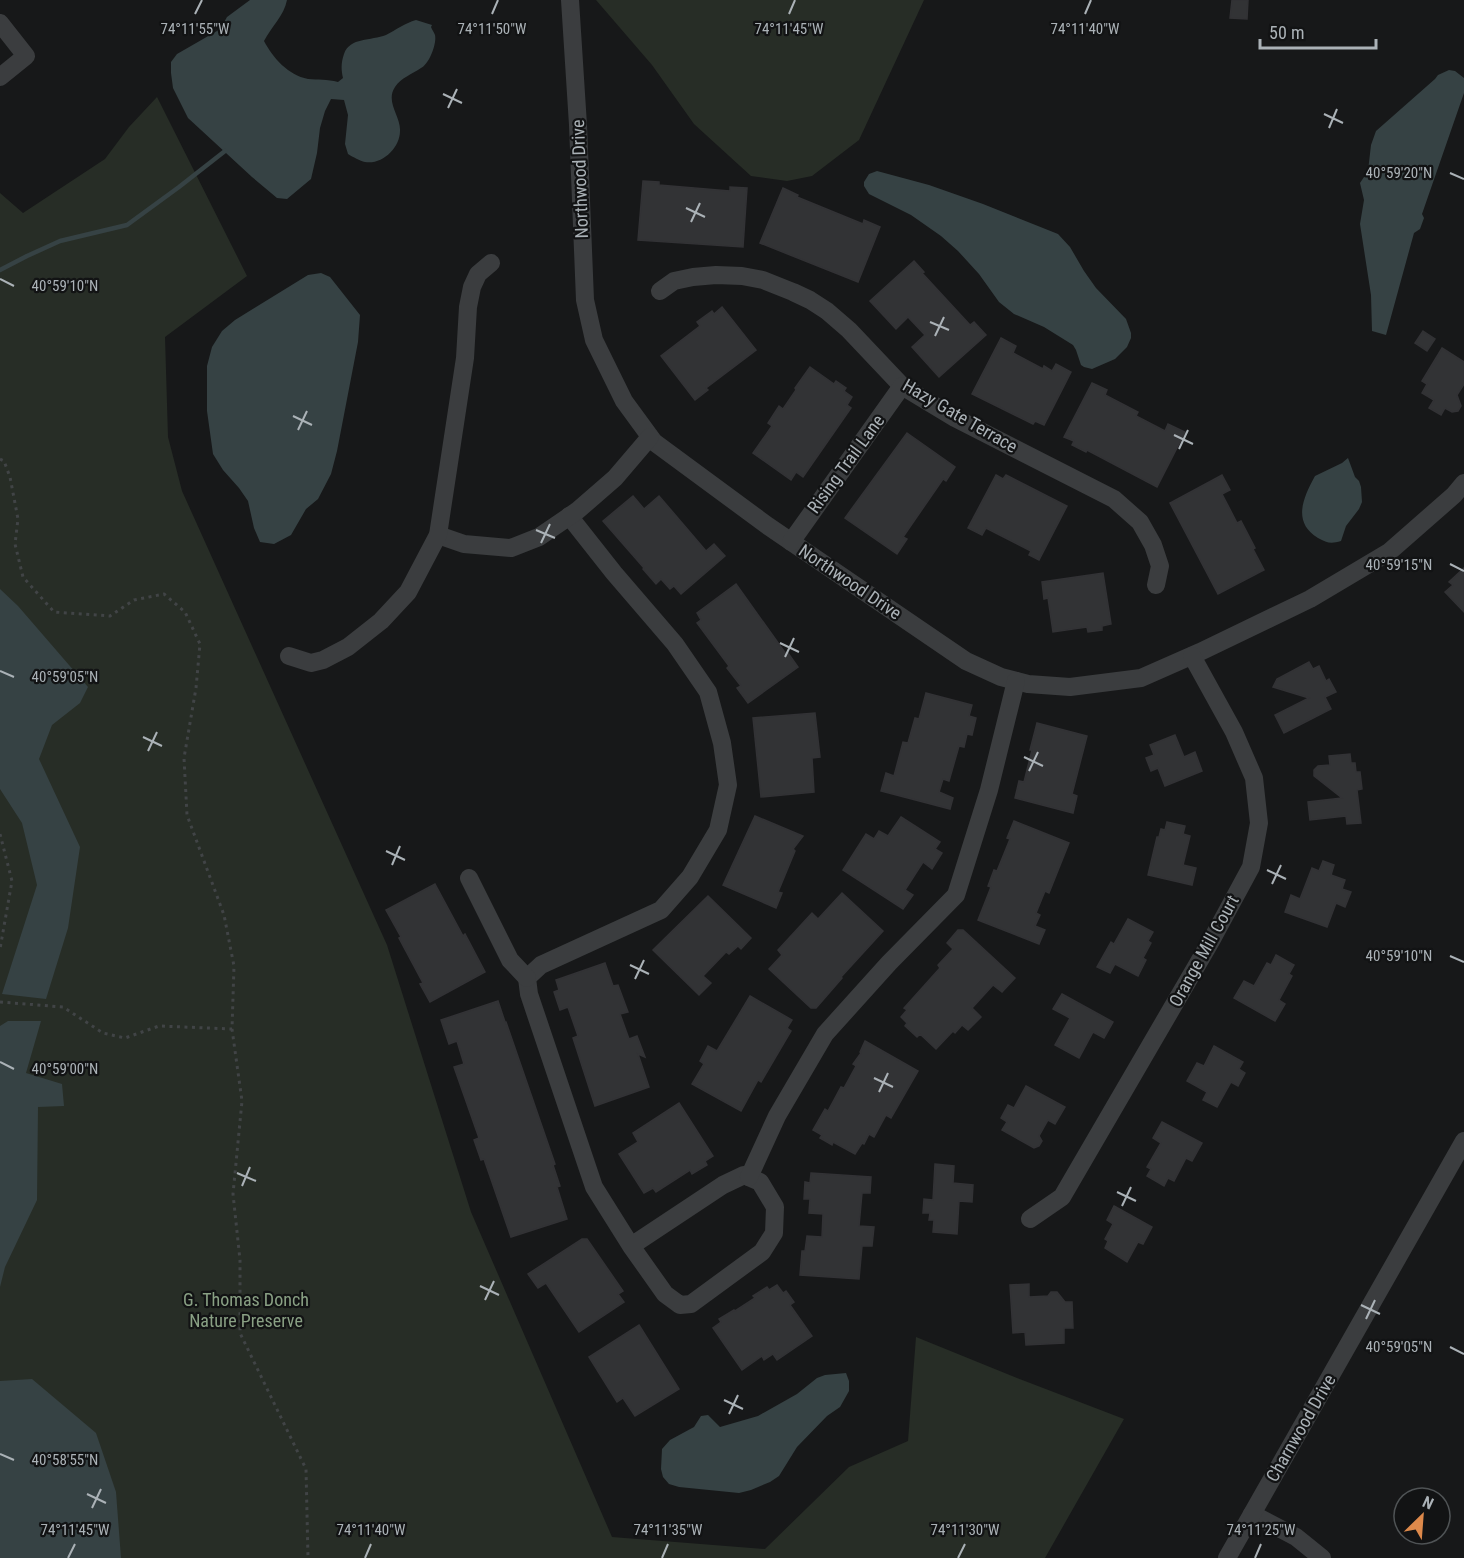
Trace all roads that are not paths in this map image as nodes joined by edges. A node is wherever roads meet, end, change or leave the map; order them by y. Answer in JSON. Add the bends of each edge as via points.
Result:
{"nodes":[{"id":1,"x":570,"y":0,"type":"edge"},
{"id":2,"x":0,"y":23,"type":"edge"},
{"id":3,"x":0,"y":76,"type":"edge"},
{"id":4,"x":491,"y":263,"type":"dead end"},
{"id":5,"x":660,"y":291,"type":"dead end"},
{"id":6,"x":902,"y":386,"type":"junction"},
{"id":7,"x":650,"y":437,"type":"junction"},
{"id":8,"x":1464,"y":483,"type":"edge"},
{"id":9,"x":569,"y":516,"type":"junction"},
{"id":10,"x":438,"y":536,"type":"junction"},
{"id":11,"x":790,"y":542,"type":"junction"},
{"id":12,"x":1156,"y":585,"type":"dead end"},
{"id":13,"x":289,"y":656,"type":"dead end"},
{"id":14,"x":1192,"y":656,"type":"junction"},
{"id":15,"x":1016,"y":681,"type":"junction"},
{"id":16,"x":469,"y":878,"type":"dead end"},
{"id":17,"x":527,"y":978,"type":"junction"},
{"id":18,"x":1464,"y":1141,"type":"edge"},
{"id":19,"x":749,"y":1177,"type":"junction"},
{"id":20,"x":1030,"y":1219,"type":"dead end"},
{"id":21,"x":631,"y":1246,"type":"junction"},
{"id":22,"x":1252,"y":1514,"type":"junction"},
{"id":23,"x":1227,"y":1558,"type":"edge"},
{"id":24,"x":1322,"y":1558,"type":"edge"}],
"edges":[{"from":1,"to":7,"type":"street","name":"Northwood Drive","via":[[585,300],[594,340],[624,401]]},
{"from":2,"to":3,"type":"street","via":[[26,56]]},
{"from":4,"to":10,"type":"street","via":[[478,274],[472,287]]},
{"from":5,"to":6,"type":"street","name":"Hazy Gate Terrace","via":[[674,281],[716,275],[763,280],[793,291],[827,311],[849,330]]},
{"from":6,"to":11,"type":"street","name":"Rising Trail Lane"},
{"from":6,"to":12,"type":"street","name":"Hazy Gate Terrace","via":[[1114,499],[1140,522],[1153,545],[1160,566]]},
{"from":7,"to":9,"type":"street","via":[[615,478]]},
{"from":7,"to":11,"type":"street","name":"Northwood Drive"},
{"from":8,"to":14,"type":"street","name":"Northwood Drive","via":[[1389,552],[1310,599]]},
{"from":9,"to":10,"type":"street","via":[[539,537],[511,548],[464,544]]},
{"from":9,"to":17,"type":"street","via":[[675,644],[708,692],[728,785],[718,830],[690,877],[661,910],[541,965]]},
{"from":10,"to":13,"type":"street","via":[[408,592],[381,621],[348,647],[323,660],[311,663]]},
{"from":11,"to":15,"type":"street","name":"Northwood Drive","via":[[966,661]]},
{"from":14,"to":15,"type":"street","name":"Northwood Drive","via":[[1141,678],[1070,687]]},
{"from":14,"to":20,"type":"street","name":"Orange Mill Court","via":[[1234,732],[1254,778],[1259,823],[1251,867],[1062,1197]]},
{"from":15,"to":19,"type":"street","via":[[989,790],[956,895],[825,1034],[777,1116]]},
{"from":16,"to":17,"type":"street","via":[[510,960]]},
{"from":17,"to":21,"type":"street","via":[[594,1187]]},
{"from":18,"to":22,"type":"street","name":"Charnwood Drive"},
{"from":19,"to":21,"type":"street","via":[[744,1175],[723,1185]]},
{"from":19,"to":21,"type":"street","via":[[760,1182],[775,1207],[774,1233],[762,1252],[691,1304],[680,1305],[665,1294]]},
{"from":22,"to":23,"type":"street","name":"Charnwood Drive"},
{"from":22,"to":24,"type":"street","via":[[1296,1537]]}]}
